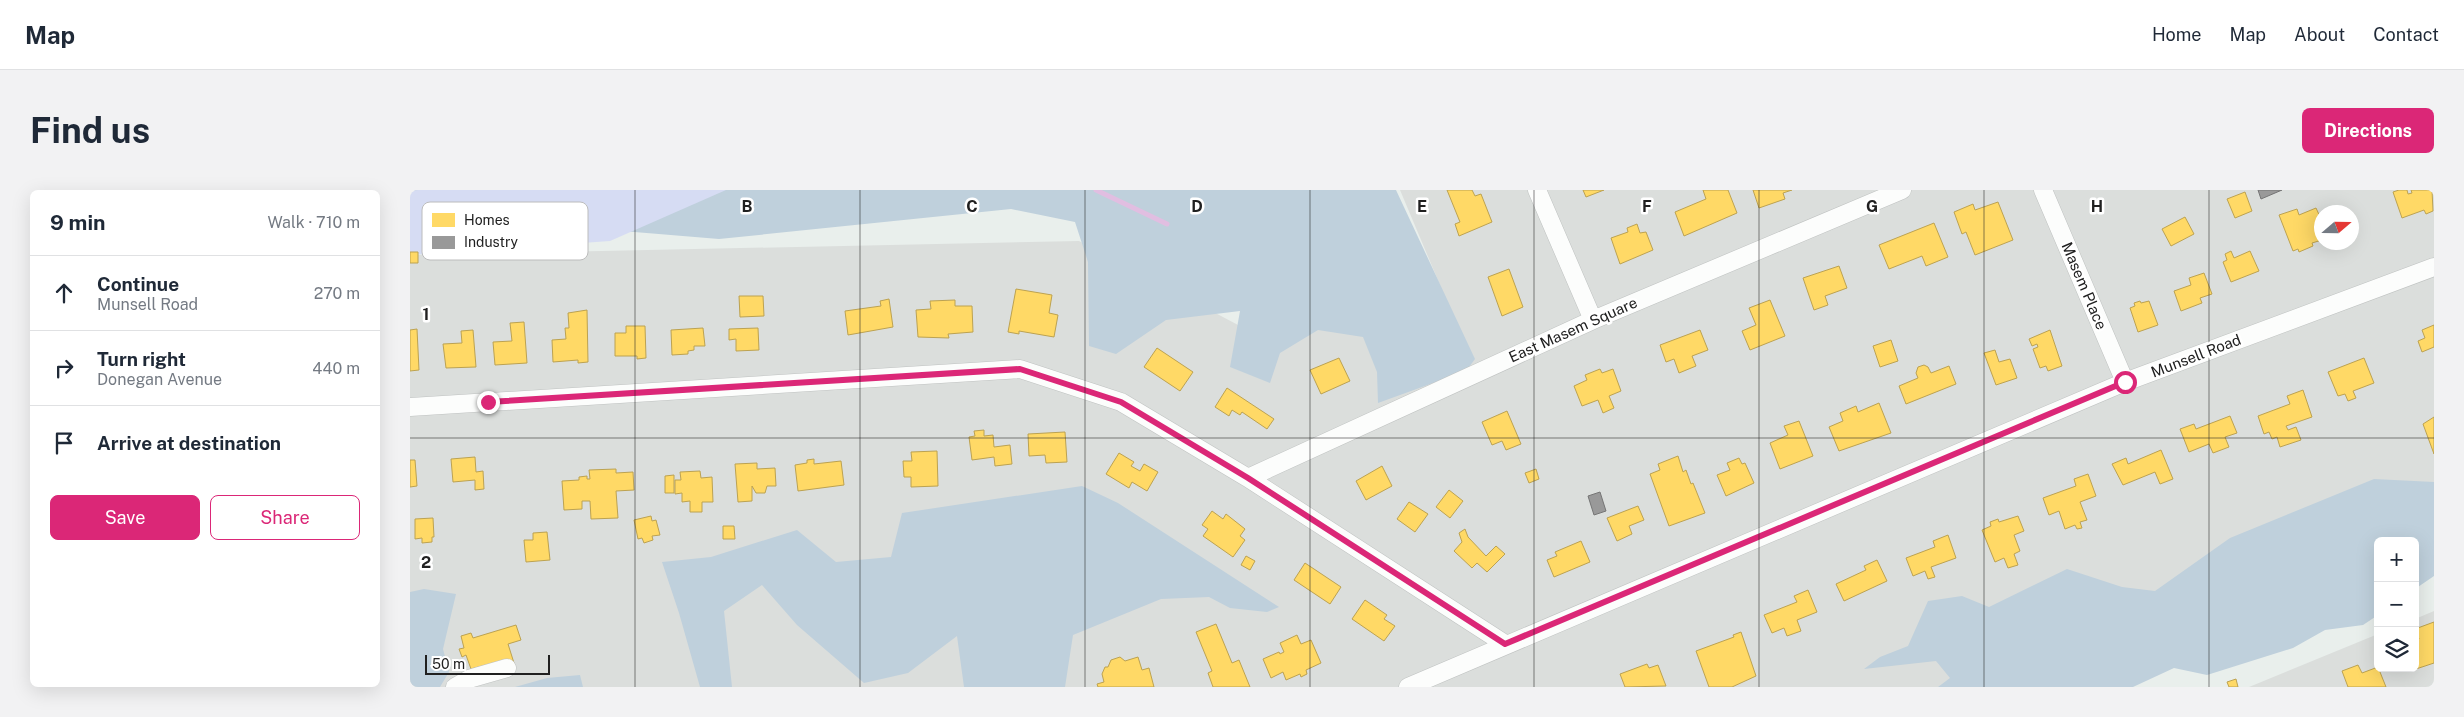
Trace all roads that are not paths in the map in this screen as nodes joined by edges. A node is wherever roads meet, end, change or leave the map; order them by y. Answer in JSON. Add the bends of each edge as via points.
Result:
{"nodes":[{"id":1,"x":1537,"y":190,"type":"edge"},
{"id":2,"x":1902,"y":190,"type":"edge"},
{"id":3,"x":2043,"y":190,"type":"edge"},
{"id":4,"x":2434,"y":267,"type":"edge"},
{"id":5,"x":1593,"y":320,"type":"junction"},
{"id":6,"x":2125,"y":382,"type":"junction"},
{"id":7,"x":410,"y":407,"type":"edge"},
{"id":8,"x":1248,"y":478,"type":"junction"},
{"id":9,"x":1505,"y":644,"type":"junction"},
{"id":10,"x":508,"y":668,"type":"dead end"},
{"id":11,"x":455,"y":687,"type":"edge"},
{"id":12,"x":1408,"y":687,"type":"edge"}],
"edges":[{"from":1,"to":5,"type":"street"},
{"from":2,"to":5,"type":"street","name":"East Masem Square"},
{"from":3,"to":6,"type":"street","name":"Masem Place"},
{"from":4,"to":6,"type":"street","name":"Munsell Road"},
{"from":5,"to":8,"type":"street","name":"East Masem Square"},
{"from":6,"to":9,"type":"street","name":"Munsell Road"},
{"from":7,"to":8,"type":"street","via":[[1020,369],[1121,402]]},
{"from":8,"to":9,"type":"street"},
{"from":9,"to":12,"type":"street","name":"Munsell Road"},
{"from":10,"to":11,"type":"street","via":[[469,679]]}]}
